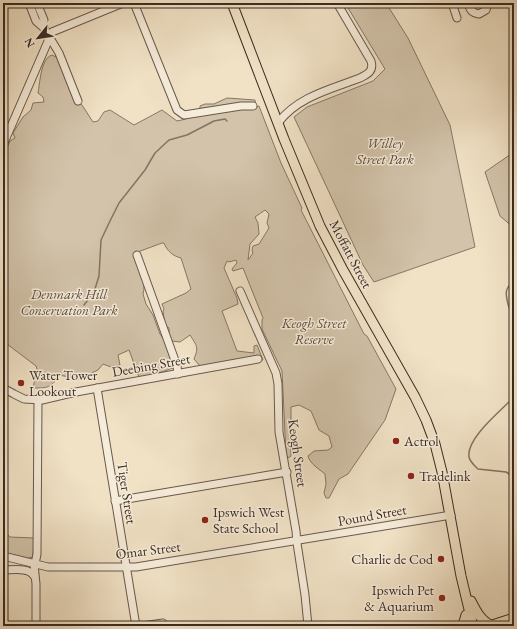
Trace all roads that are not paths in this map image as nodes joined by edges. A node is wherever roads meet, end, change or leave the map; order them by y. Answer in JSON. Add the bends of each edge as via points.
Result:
{"nodes":[{"id":1,"x":29,"y":3,"type":"edge"},
{"id":2,"x":37,"y":3,"type":"edge"},
{"id":3,"x":122,"y":3,"type":"edge"},
{"id":4,"x":134,"y":3,"type":"edge"},
{"id":5,"x":232,"y":3,"type":"edge"},
{"id":6,"x":337,"y":3,"type":"edge"},
{"id":7,"x":452,"y":3,"type":"edge"},
{"id":8,"x":469,"y":3,"type":"edge"},
{"id":9,"x":488,"y":3,"type":"edge"},
{"id":10,"x":457,"y":18,"type":"dead end"},
{"id":11,"x":44,"y":28,"type":"junction"},
{"id":12,"x":50,"y":38,"type":"junction"},
{"id":13,"x":78,"y":101,"type":"dead end"},
{"id":14,"x":253,"y":106,"type":"dead end"},
{"id":15,"x":278,"y":123,"type":"junction"},
{"id":16,"x":3,"y":145,"type":"edge"},
{"id":17,"x":137,"y":255,"type":"dead end"},
{"id":18,"x":240,"y":291,"type":"dead end"},
{"id":19,"x":258,"y":359,"type":"dead end"},
{"id":20,"x":178,"y":374,"type":"junction"},
{"id":21,"x":3,"y":388,"type":"edge"},
{"id":22,"x":97,"y":388,"type":"junction"},
{"id":23,"x":38,"y":400,"type":"junction"},
{"id":24,"x":287,"y":472,"type":"junction"},
{"id":25,"x":115,"y":502,"type":"junction"},
{"id":26,"x":451,"y":515,"type":"junction"},
{"id":27,"x":297,"y":540,"type":"junction"},
{"id":28,"x":3,"y":556,"type":"edge"},
{"id":29,"x":36,"y":565,"type":"junction"},
{"id":30,"x":126,"y":568,"type":"junction"},
{"id":31,"x":3,"y":570,"type":"edge"},
{"id":32,"x":461,"y":576,"type":"junction"},
{"id":33,"x":36,"y":582,"type":"junction"},
{"id":34,"x":514,"y":614,"type":"edge"},
{"id":35,"x":466,"y":615,"type":"junction"},
{"id":36,"x":514,"y":618,"type":"edge"},
{"id":37,"x":163,"y":622,"type":"dead end"},
{"id":38,"x":492,"y":625,"type":"edge"},
{"id":39,"x":36,"y":626,"type":"edge"},
{"id":40,"x":136,"y":626,"type":"edge"},
{"id":41,"x":142,"y":626,"type":"edge"},
{"id":42,"x":308,"y":626,"type":"edge"},
{"id":43,"x":461,"y":626,"type":"edge"},
{"id":44,"x":468,"y":626,"type":"edge"},
{"id":45,"x":473,"y":626,"type":"edge"}],
"edges":[{"from":1,"to":11,"type":"street","via":[[36,21]]},
{"from":2,"to":11,"type":"street","via":[[44,20]]},
{"from":3,"to":12,"type":"street","via":[[52,32]]},
{"from":4,"to":14,"type":"street","via":[[177,110],[184,115]]},
{"from":5,"to":15,"type":"main road","name":"Moffatt Street"},
{"from":6,"to":15,"type":"street","via":[[372,65],[369,74],[302,101]]},
{"from":7,"to":10,"type":"street"},
{"from":8,"to":9,"type":"street","via":[[473,12],[479,14],[486,10]]},
{"from":11,"to":12,"type":"street"},
{"from":12,"to":13,"type":"street","via":[[59,53]]},
{"from":12,"to":16,"type":"street"},
{"from":15,"to":26,"type":"main road","name":"Moffatt Street","via":[[330,248],[426,420],[435,444]]},
{"from":17,"to":20,"type":"street"},
{"from":18,"to":24,"type":"street","name":"Keogh Street","via":[[276,373],[279,432]]},
{"from":19,"to":20,"type":"street","name":"Deebing Street"},
{"from":20,"to":22,"type":"street","name":"Deebing Street"},
{"from":21,"to":23,"type":"street","name":"Deebing Street","via":[[24,399]]},
{"from":22,"to":23,"type":"street","name":"Deebing Street"},
{"from":22,"to":25,"type":"street","name":"Tiger Street"},
{"from":23,"to":29,"type":"street"},
{"from":24,"to":25,"type":"street"},
{"from":24,"to":27,"type":"street","name":"Keogh Street"},
{"from":25,"to":30,"type":"street","name":"Tiger Street"},
{"from":26,"to":27,"type":"street","name":"Pound Street"},
{"from":26,"to":32,"type":"main road","name":"Moffatt Street"},
{"from":27,"to":30,"type":"street","name":"Omar Street"},
{"from":27,"to":42,"type":"street","name":"Keogh Street"},
{"from":28,"to":29,"type":"street","name":"Omar Street"},
{"from":29,"to":30,"type":"street","name":"Omar Street"},
{"from":29,"to":33,"type":"street"},
{"from":30,"to":40,"type":"street","name":"Tiger Street"},
{"from":31,"to":33,"type":"street","via":[[28,570]]},
{"from":32,"to":35,"type":"main road"},
{"from":32,"to":38,"type":"main road","via":[[476,611],[484,622]]},
{"from":32,"to":45,"type":"main road"},
{"from":33,"to":39,"type":"street"},
{"from":34,"to":38,"type":"main road"},
{"from":35,"to":43,"type":"main road"},
{"from":35,"to":44,"type":"main road"},
{"from":36,"to":38,"type":"main road"},
{"from":37,"to":41,"type":"street"}]}
